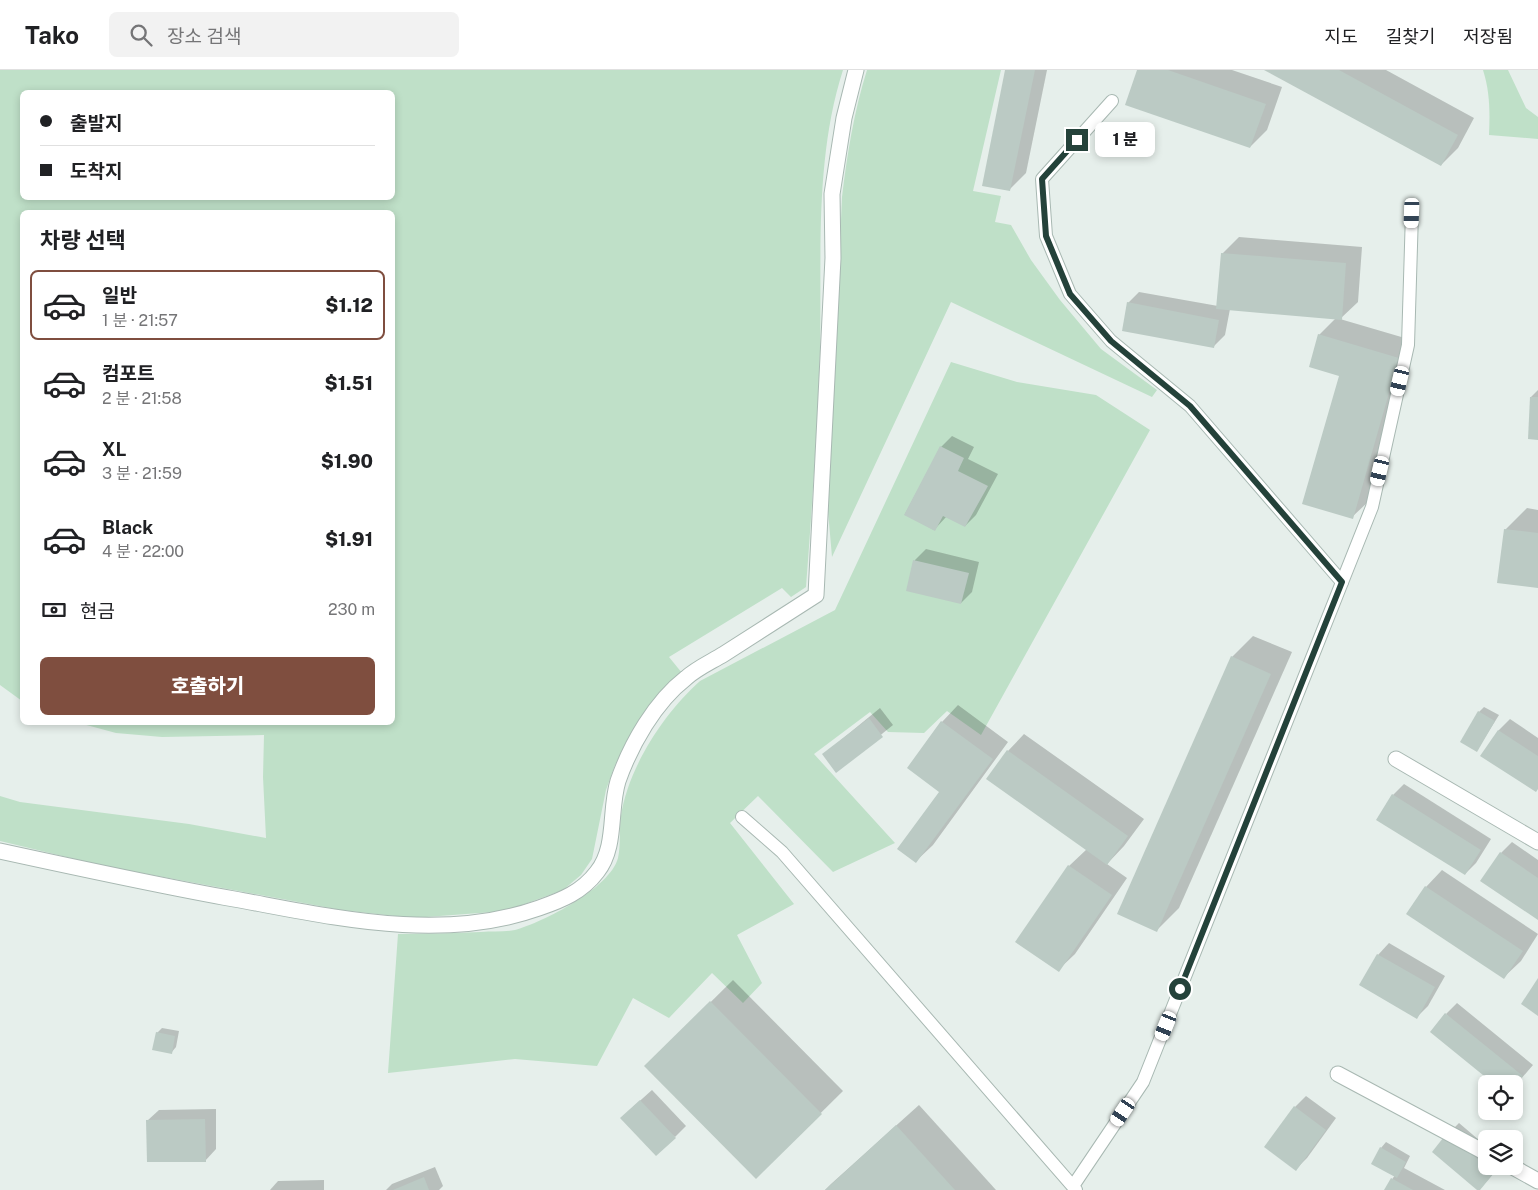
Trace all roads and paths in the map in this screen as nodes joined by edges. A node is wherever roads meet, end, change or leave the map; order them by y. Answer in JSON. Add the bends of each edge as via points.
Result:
{"nodes":[{"id":1,"x":856,"y":70,"type":"edge"},
{"id":2,"x":1112,"y":100,"type":"dead end"},
{"id":3,"x":1412,"y":213,"type":"dead end"},
{"id":4,"x":1342,"y":582,"type":"junction"},
{"id":5,"x":1396,"y":759,"type":"dead end"},
{"id":6,"x":742,"y":817,"type":"dead end"},
{"id":7,"x":1538,"y":842,"type":"edge"},
{"id":8,"x":0,"y":851,"type":"edge"},
{"id":9,"x":1338,"y":1074,"type":"dead end"},
{"id":10,"x":1478,"y":1149,"type":"edge"},
{"id":11,"x":1523,"y":1173,"type":"edge"},
{"id":12,"x":1538,"y":1181,"type":"edge"},
{"id":13,"x":1074,"y":1188,"type":"edge"}],
"edges":[{"from":1,"to":8,"type":"street","via":[[844,118],[832,194],[832,268],[816,595],[686,678],[659,708],[630,752],[618,783],[611,817],[610,847],[599,870],[583,888],[561,900],[514,917],[481,923],[361,922],[152,885]]},
{"from":2,"to":4,"type":"lane","via":[[1042,179],[1046,236],[1070,294],[1111,341],[1190,406]]},
{"from":3,"to":4,"type":"lane","via":[[1408,345],[1372,507]]},
{"from":4,"to":13,"type":"lane","via":[[1144,1082]]},
{"from":5,"to":7,"type":"street"},
{"from":6,"to":13,"type":"lane","via":[[782,852]]},
{"from":9,"to":10,"type":"street"},
{"from":11,"to":12,"type":"street"}]}
